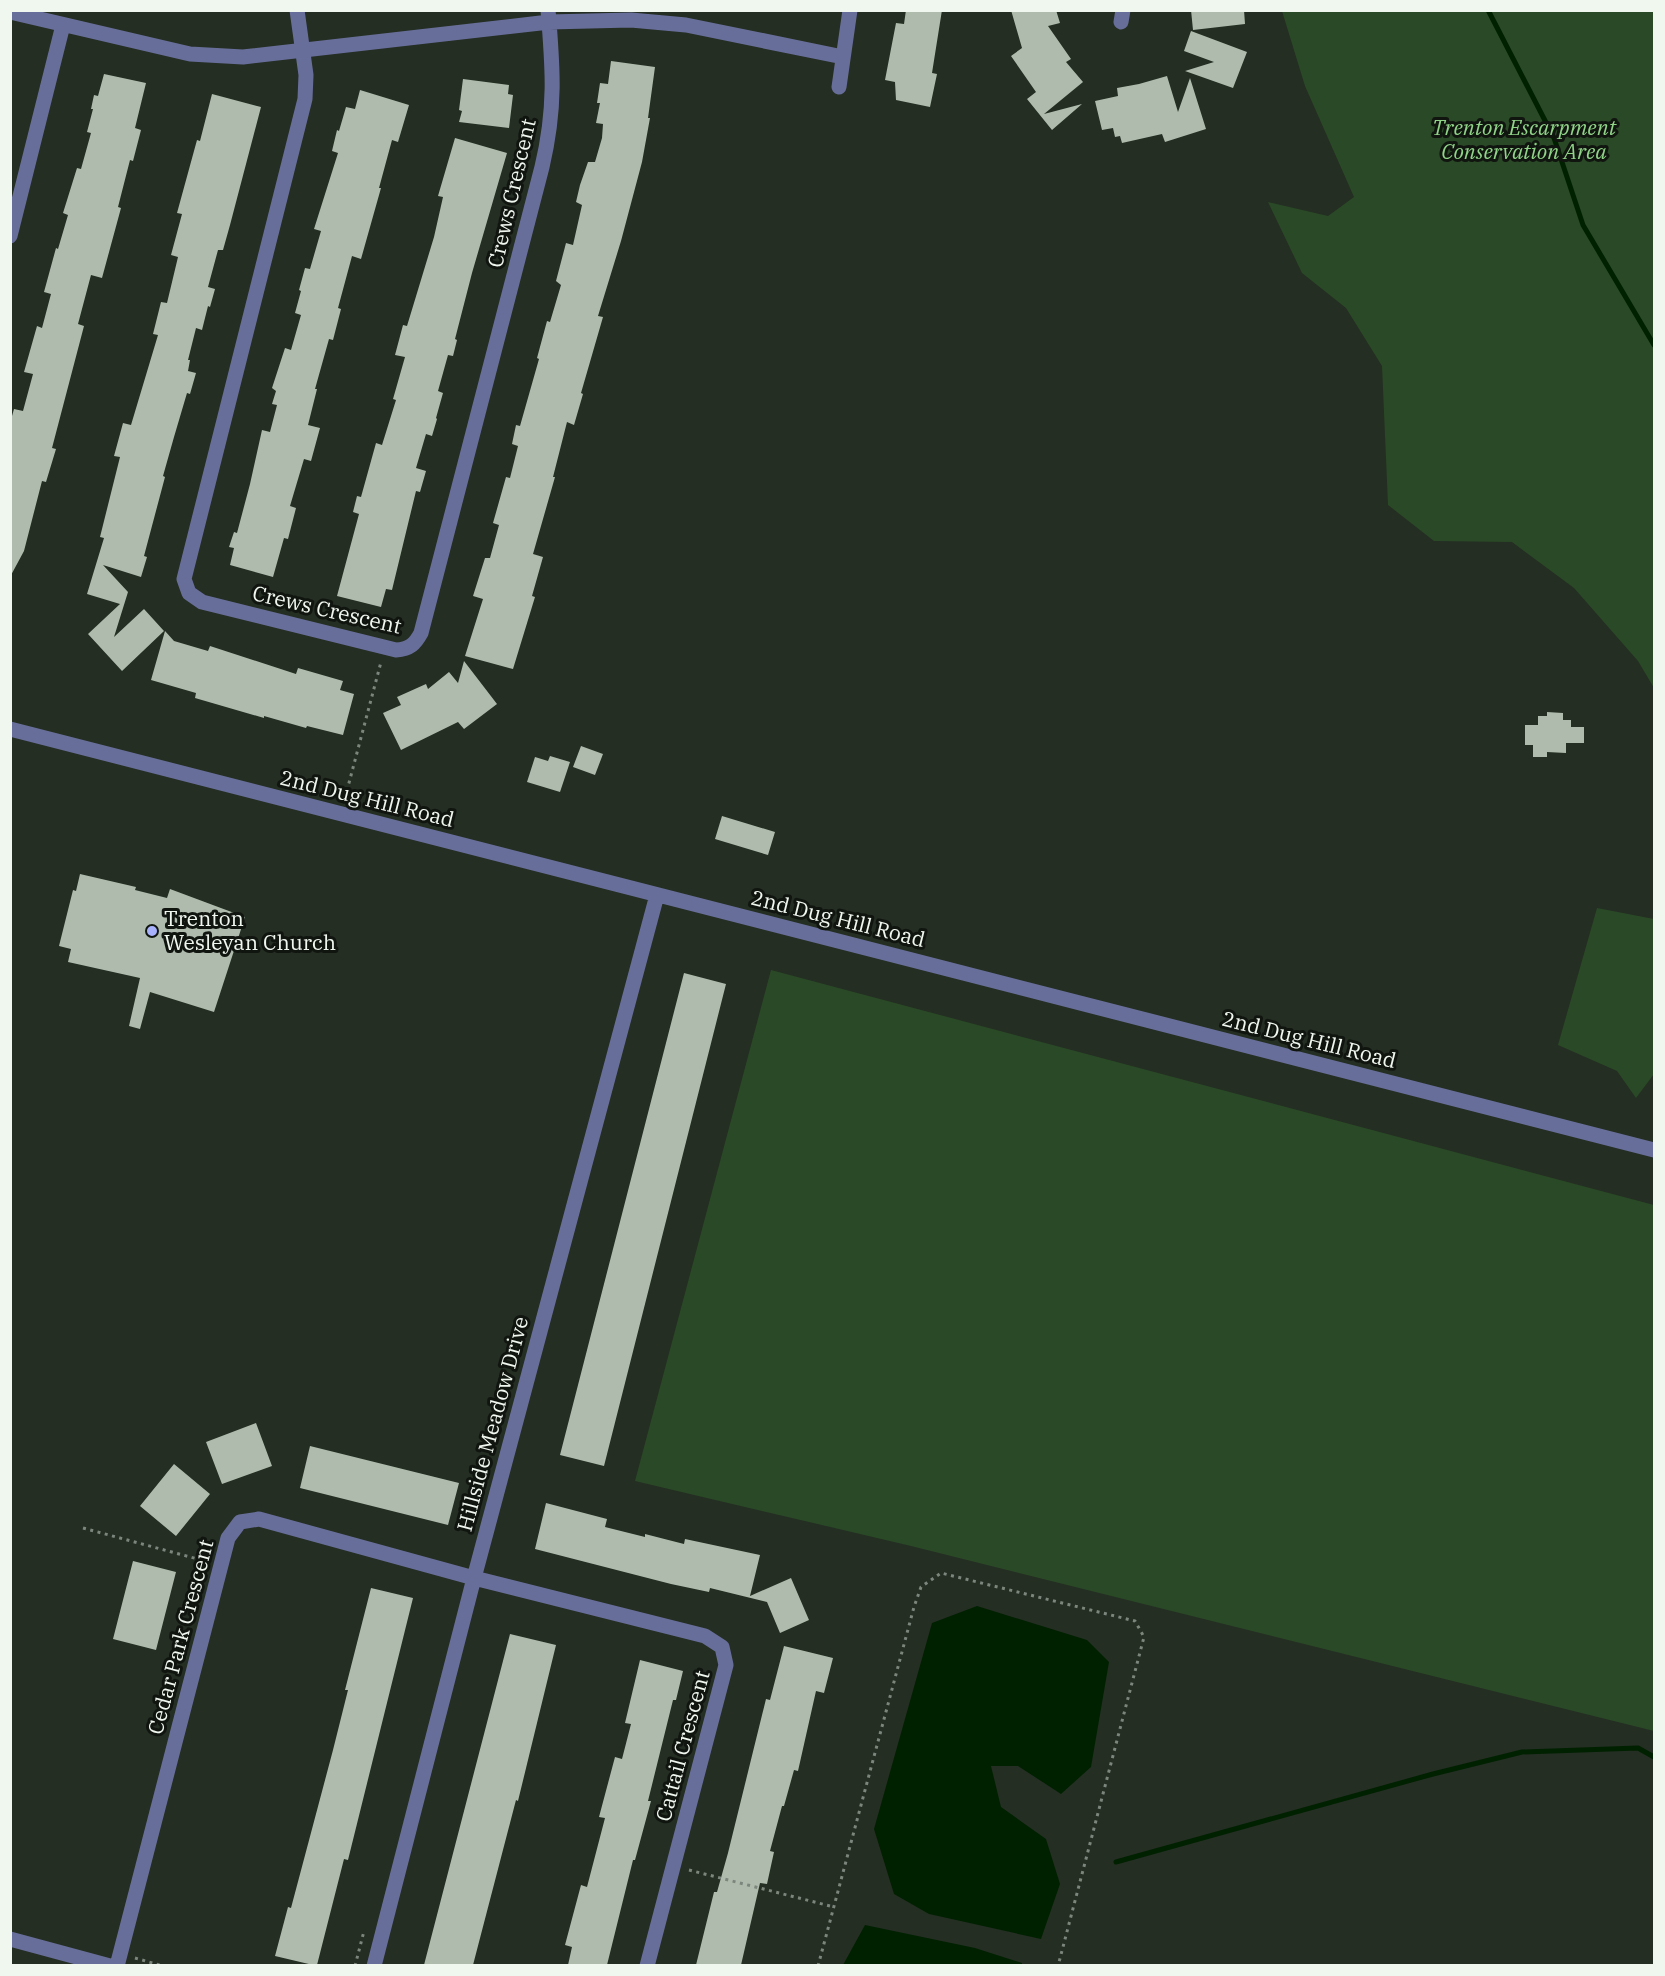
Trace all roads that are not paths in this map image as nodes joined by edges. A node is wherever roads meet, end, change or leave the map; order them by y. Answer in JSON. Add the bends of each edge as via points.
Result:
{"nodes":[{"id":1,"x":297,"y":10,"type":"edge"},
{"id":2,"x":850,"y":10,"type":"edge"},
{"id":3,"x":10,"y":12,"type":"edge"},
{"id":4,"x":548,"y":16,"type":"edge"},
{"id":5,"x":63,"y":25,"type":"junction"},
{"id":6,"x":303,"y":49,"type":"junction"},
{"id":7,"x":843,"y":57,"type":"junction"},
{"id":8,"x":839,"y":87,"type":"dead end"},
{"id":9,"x":10,"y":236,"type":"edge"},
{"id":10,"x":10,"y":729,"type":"edge"},
{"id":11,"x":657,"y":895,"type":"junction"},
{"id":12,"x":1654,"y":1150,"type":"edge"},
{"id":13,"x":474,"y":1578,"type":"junction"},
{"id":14,"x":10,"y":1939,"type":"edge"},
{"id":15,"x":110,"y":1965,"type":"edge"},
{"id":16,"x":117,"y":1965,"type":"edge"},
{"id":17,"x":374,"y":1965,"type":"edge"},
{"id":18,"x":647,"y":1965,"type":"edge"}],
"edges":[{"from":1,"to":6,"type":"street","name":"Crews Crescent"},
{"from":2,"to":7,"type":"street"},
{"from":3,"to":5,"type":"street"},
{"from":4,"to":6,"type":"street"},
{"from":4,"to":6,"type":"street","name":"Crews Crescent","via":[[554,85],[550,134],[424,621],[415,643],[406,649],[384,648],[202,602],[189,593],[184,579],[305,99]]},
{"from":4,"to":7,"type":"street","via":[[660,21]]},
{"from":5,"to":6,"type":"street","via":[[190,54],[243,57]]},
{"from":5,"to":9,"type":"street"},
{"from":7,"to":8,"type":"street"},
{"from":10,"to":11,"type":"street","name":"2nd Dug Hill Road"},
{"from":11,"to":12,"type":"street","name":"2nd Dug Hill Road"},
{"from":11,"to":13,"type":"street","name":"Hillside Meadow Drive"},
{"from":13,"to":16,"type":"street","name":"Cedar Park Crescent","via":[[259,1519],[240,1522],[228,1538]]},
{"from":13,"to":17,"type":"street","name":"Hillside Meadow Drive"},
{"from":13,"to":18,"type":"street","name":"Cattail Crescent","via":[[705,1636],[722,1647],[726,1665]]},
{"from":14,"to":15,"type":"street"}]}
